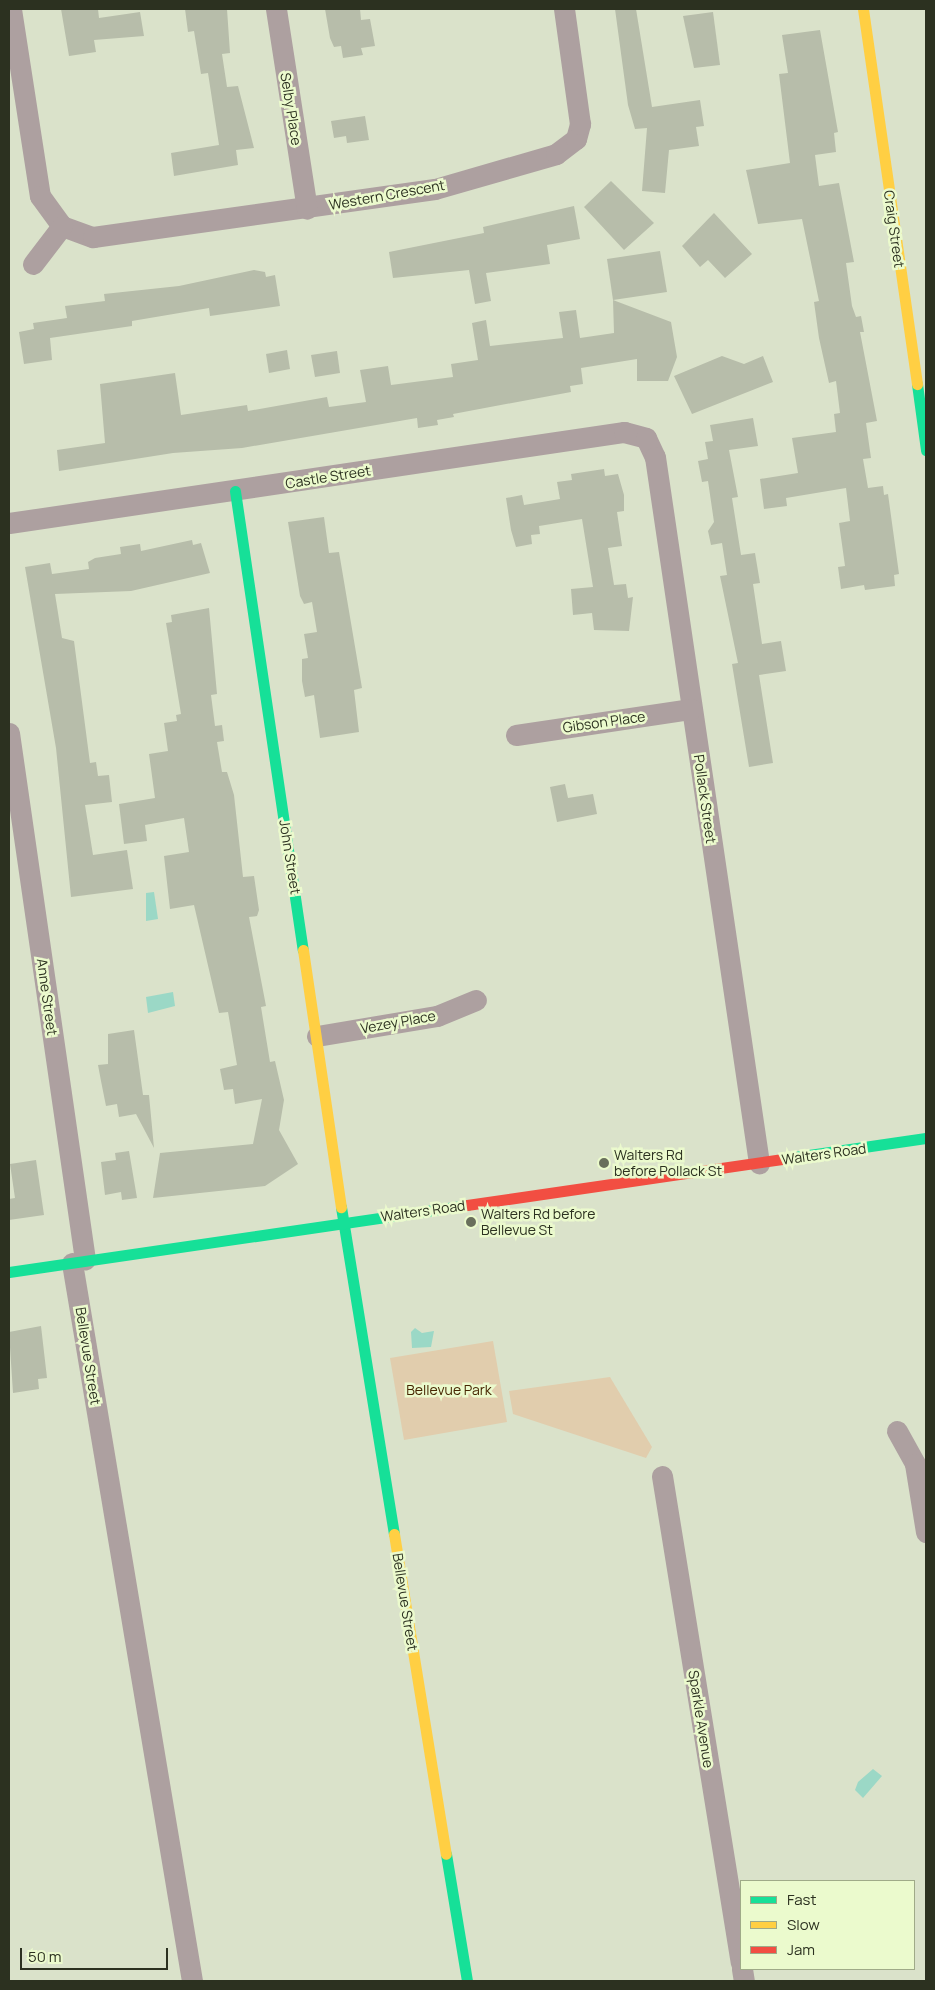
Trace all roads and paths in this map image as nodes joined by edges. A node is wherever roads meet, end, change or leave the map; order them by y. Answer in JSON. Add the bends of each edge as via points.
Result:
{"nodes":[{"id":1,"x":11,"y":9,"type":"edge"},
{"id":2,"x":276,"y":9,"type":"edge"},
{"id":3,"x":564,"y":9,"type":"edge"},
{"id":4,"x":862,"y":9,"type":"edge"},
{"id":5,"x":307,"y":209,"type":"junction"},
{"id":6,"x":62,"y":226,"type":"junction"},
{"id":7,"x":33,"y":264,"type":"dead end"},
{"id":8,"x":646,"y":438,"type":"joint"},
{"id":9,"x":926,"y":450,"type":"edge"},
{"id":10,"x":235,"y":491,"type":"junction"},
{"id":11,"x":9,"y":523,"type":"edge"},
{"id":12,"x":691,"y":708,"type":"junction"},
{"id":13,"x":9,"y":733,"type":"edge"},
{"id":14,"x":516,"y":734,"type":"dead end"},
{"id":15,"x":476,"y":1000,"type":"dead end"},
{"id":16,"x":317,"y":1036,"type":"junction"},
{"id":17,"x":926,"y":1138,"type":"edge"},
{"id":18,"x":759,"y":1163,"type":"junction"},
{"id":19,"x":343,"y":1222,"type":"junction"},
{"id":20,"x":78,"y":1262,"type":"junction"},
{"id":21,"x":9,"y":1272,"type":"edge"},
{"id":22,"x":896,"y":1431,"type":"dead end"},
{"id":23,"x":662,"y":1476,"type":"dead end"},
{"id":24,"x":926,"y":1532,"type":"edge"},
{"id":25,"x":740,"y":1957,"type":"edge"},
{"id":26,"x":192,"y":1981,"type":"edge"},
{"id":27,"x":467,"y":1981,"type":"edge"}],
"edges":[{"from":1,"to":6,"type":"street","name":"Western Crescent","via":[[37,186],[44,206]]},
{"from":2,"to":5,"type":"street","name":"Selby Place"},
{"from":3,"to":5,"type":"street","name":"Western Crescent","via":[[580,117],[579,132],[571,144],[556,154],[435,189]]},
{"from":4,"to":9,"type":"street","name":"Craig Street"},
{"from":5,"to":6,"type":"street","name":"Western Crescent","via":[[107,236],[80,234]]},
{"from":6,"to":7,"type":"street"},
{"from":8,"to":10,"type":"street","name":"Castle Street","via":[[624,432]]},
{"from":8,"to":12,"type":"street","name":"Pollack Street","via":[[656,457]]},
{"from":10,"to":11,"type":"street","name":"Castle Street"},
{"from":10,"to":16,"type":"street","name":"John Street"},
{"from":12,"to":14,"type":"street","name":"Gibson Place"},
{"from":12,"to":18,"type":"street","name":"Pollack Street"},
{"from":13,"to":20,"type":"street","name":"Anne Street"},
{"from":15,"to":16,"type":"street","name":"Vezey Place","via":[[437,1016]]},
{"from":16,"to":19,"type":"street","name":"John Street"},
{"from":17,"to":18,"type":"street","name":"Walters Road"},
{"from":18,"to":19,"type":"street","name":"Walters Road"},
{"from":19,"to":20,"type":"street","name":"Walters Road"},
{"from":19,"to":27,"type":"street","name":"Bellevue Street"},
{"from":20,"to":21,"type":"street","name":"Walters Road"},
{"from":20,"to":26,"type":"street","name":"Bellevue Street"},
{"from":22,"to":24,"type":"street","via":[[916,1464]]},
{"from":23,"to":25,"type":"street","name":"Sparkle Avenue"}]}
